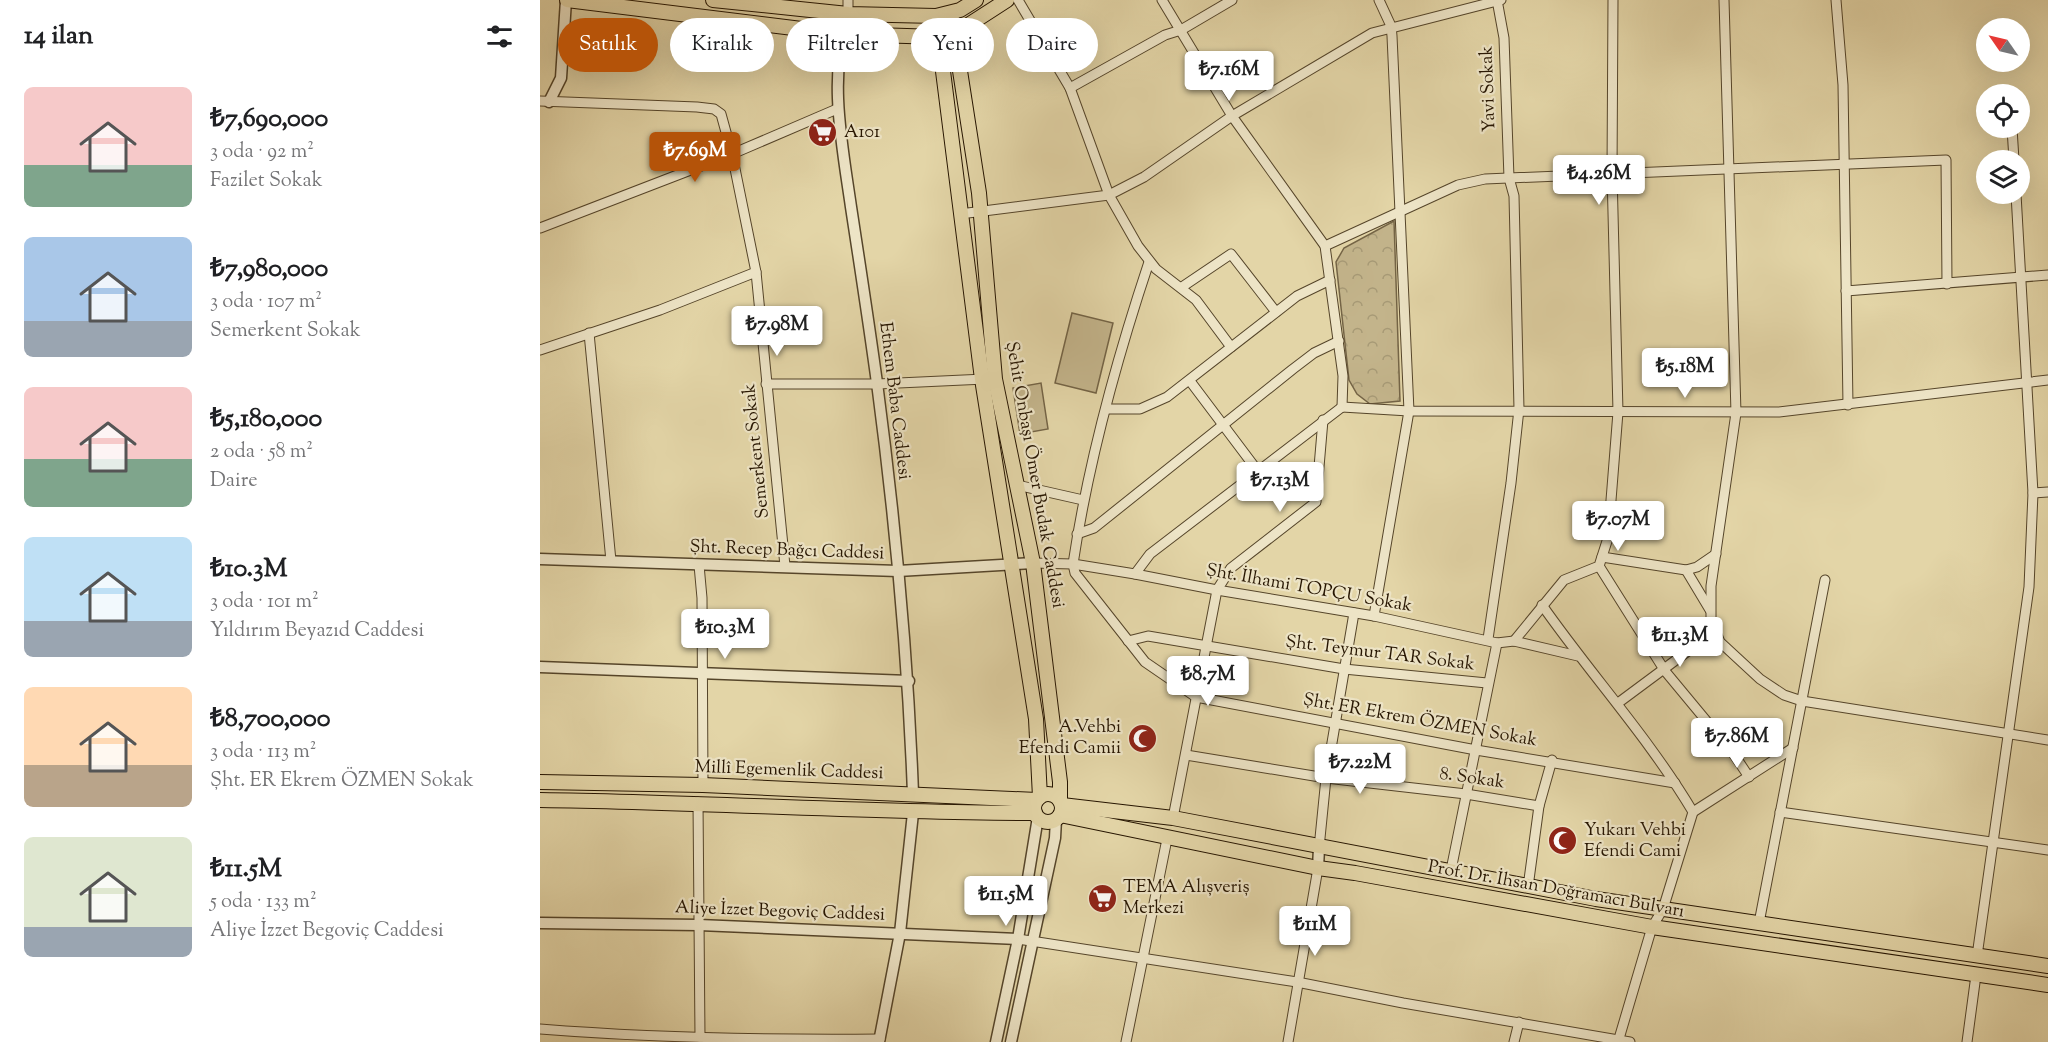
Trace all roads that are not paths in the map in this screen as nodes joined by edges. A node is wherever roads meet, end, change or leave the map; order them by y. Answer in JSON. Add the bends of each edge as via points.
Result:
{"nodes":[{"id":1,"x":567,"y":0,"type":"edge"},
{"id":2,"x":713,"y":0,"type":"edge"},
{"id":3,"x":976,"y":0,"type":"edge"},
{"id":4,"x":1007,"y":0,"type":"edge"},
{"id":5,"x":1018,"y":0,"type":"edge"},
{"id":6,"x":1162,"y":0,"type":"edge"},
{"id":7,"x":1232,"y":0,"type":"edge"},
{"id":8,"x":1379,"y":0,"type":"edge"},
{"id":9,"x":1499,"y":0,"type":"edge"},
{"id":10,"x":1613,"y":0,"type":"edge"},
{"id":11,"x":1724,"y":0,"type":"edge"},
{"id":12,"x":1836,"y":0,"type":"edge"},
{"id":13,"x":848,"y":7,"type":"edge"},
{"id":14,"x":951,"y":13,"type":"junction"},
{"id":15,"x":936,"y":16,"type":"joint"},
{"id":16,"x":952,"y":18,"type":"edge"},
{"id":17,"x":979,"y":18,"type":"edge"},
{"id":18,"x":1391,"y":26,"type":"junction"},
{"id":19,"x":786,"y":27,"type":"edge"},
{"id":20,"x":1181,"y":30,"type":"junction"},
{"id":21,"x":839,"y":72,"type":"edge"},
{"id":22,"x":943,"y":72,"type":"edge"},
{"id":23,"x":961,"y":72,"type":"edge"},
{"id":24,"x":1070,"y":88,"type":"junction"},
{"id":25,"x":545,"y":102,"type":"edge"},
{"id":26,"x":837,"y":109,"type":"junction"},
{"id":27,"x":540,"y":110,"type":"edge"},
{"id":28,"x":1232,"y":116,"type":"junction"},
{"id":29,"x":732,"y":154,"type":"junction"},
{"id":30,"x":1843,"y":166,"type":"junction"},
{"id":31,"x":1730,"y":168,"type":"junction"},
{"id":32,"x":1612,"y":173,"type":"junction"},
{"id":33,"x":1509,"y":178,"type":"junction"},
{"id":34,"x":1109,"y":195,"type":"junction"},
{"id":35,"x":2017,"y":204,"type":"edge"},
{"id":36,"x":981,"y":211,"type":"junction"},
{"id":37,"x":1401,"y":212,"type":"junction"},
{"id":38,"x":960,"y":214,"type":"junction"},
{"id":39,"x":540,"y":228,"type":"edge"},
{"id":40,"x":1325,"y":246,"type":"junction"},
{"id":41,"x":1149,"y":262,"type":"junction"},
{"id":42,"x":756,"y":272,"type":"junction"},
{"id":43,"x":2048,"y":275,"type":"edge"},
{"id":44,"x":2022,"y":279,"type":"junction"},
{"id":45,"x":1330,"y":280,"type":"junction"},
{"id":46,"x":1947,"y":284,"type":"junction"},
{"id":47,"x":1182,"y":287,"type":"junction"},
{"id":48,"x":1846,"y":291,"type":"junction"},
{"id":49,"x":1276,"y":312,"type":"junction"},
{"id":50,"x":590,"y":333,"type":"junction"},
{"id":51,"x":1339,"y":341,"type":"junction"},
{"id":52,"x":1232,"y":347,"type":"junction"},
{"id":53,"x":540,"y":350,"type":"edge"},
{"id":54,"x":988,"y":379,"type":"junction"},
{"id":55,"x":2048,"y":380,"type":"edge"},
{"id":56,"x":1190,"y":381,"type":"junction"},
{"id":57,"x":2026,"y":383,"type":"junction"},
{"id":58,"x":766,"y":384,"type":"junction"},
{"id":59,"x":877,"y":384,"type":"junction"},
{"id":60,"x":1848,"y":405,"type":"junction"},
{"id":61,"x":1342,"y":407,"type":"junction"},
{"id":62,"x":1107,"y":409,"type":"junction"},
{"id":63,"x":1519,"y":410,"type":"junction"},
{"id":64,"x":1409,"y":411,"type":"junction"},
{"id":65,"x":1618,"y":412,"type":"junction"},
{"id":66,"x":1736,"y":413,"type":"junction"},
{"id":67,"x":1323,"y":420,"type":"junction"},
{"id":68,"x":1223,"y":424,"type":"junction"},
{"id":69,"x":1257,"y":470,"type":"junction"},
{"id":70,"x":1017,"y":485,"type":"junction"},
{"id":71,"x":2048,"y":492,"type":"edge"},
{"id":72,"x":2033,"y":493,"type":"junction"},
{"id":73,"x":1083,"y":500,"type":"junction"},
{"id":74,"x":1077,"y":534,"type":"junction"},
{"id":75,"x":1716,"y":554,"type":"junction"},
{"id":76,"x":540,"y":559,"type":"edge"},
{"id":77,"x":611,"y":561,"type":"junction"},
{"id":78,"x":1600,"y":562,"type":"junction"},
{"id":79,"x":1010,"y":563,"type":"junction"},
{"id":80,"x":1033,"y":563,"type":"junction"},
{"id":81,"x":1072,"y":564,"type":"junction"},
{"id":82,"x":699,"y":566,"type":"junction"},
{"id":83,"x":785,"y":566,"type":"junction"},
{"id":84,"x":1686,"y":570,"type":"junction"},
{"id":85,"x":897,"y":571,"type":"junction"},
{"id":86,"x":1135,"y":574,"type":"junction"},
{"id":87,"x":1825,"y":580,"type":"dead end"},
{"id":88,"x":1216,"y":590,"type":"junction"},
{"id":89,"x":1542,"y":605,"type":"junction"},
{"id":90,"x":1711,"y":612,"type":"junction"},
{"id":91,"x":1354,"y":613,"type":"junction"},
{"id":92,"x":1374,"y":616,"type":"junction"},
{"id":93,"x":1715,"y":631,"type":"junction"},
{"id":94,"x":1128,"y":641,"type":"junction"},
{"id":95,"x":1492,"y":641,"type":"junction"},
{"id":96,"x":1514,"y":641,"type":"junction"},
{"id":97,"x":1207,"y":646,"type":"junction"},
{"id":98,"x":1578,"y":656,"type":"junction"},
{"id":99,"x":540,"y":667,"type":"edge"},
{"id":100,"x":1344,"y":669,"type":"junction"},
{"id":101,"x":1665,"y":671,"type":"junction"},
{"id":102,"x":703,"y":673,"type":"junction"},
{"id":103,"x":909,"y":681,"type":"junction"},
{"id":104,"x":1487,"y":683,"type":"junction"},
{"id":105,"x":1196,"y":697,"type":"junction"},
{"id":106,"x":1802,"y":701,"type":"junction"},
{"id":107,"x":1618,"y":703,"type":"junction"},
{"id":108,"x":1335,"y":723,"type":"junction"},
{"id":109,"x":2009,"y":733,"type":"junction"},
{"id":110,"x":2048,"y":740,"type":"edge"},
{"id":111,"x":1793,"y":748,"type":"junction"},
{"id":112,"x":1476,"y":750,"type":"junction"},
{"id":113,"x":1186,"y":755,"type":"junction"},
{"id":114,"x":1552,"y":760,"type":"junction"},
{"id":115,"x":1749,"y":777,"type":"junction"},
{"id":116,"x":1326,"y":778,"type":"junction"},
{"id":117,"x":540,"y":782,"type":"edge"},
{"id":118,"x":1675,"y":783,"type":"junction"},
{"id":119,"x":703,"y":785,"type":"junction"},
{"id":120,"x":913,"y":794,"type":"junction"},
{"id":121,"x":1466,"y":794,"type":"junction"},
{"id":122,"x":540,"y":800,"type":"edge"},
{"id":123,"x":698,"y":802,"type":"junction"},
{"id":124,"x":1539,"y":806,"type":"junction"},
{"id":125,"x":1037,"y":807,"type":"junction"},
{"id":126,"x":1059,"y":810,"type":"junction"},
{"id":127,"x":1693,"y":812,"type":"junction"},
{"id":128,"x":1780,"y":812,"type":"junction"},
{"id":129,"x":913,"y":813,"type":"junction"},
{"id":130,"x":1173,"y":818,"type":"junction"},
{"id":131,"x":1167,"y":839,"type":"junction"},
{"id":132,"x":1994,"y":842,"type":"junction"},
{"id":133,"x":1319,"y":848,"type":"junction"},
{"id":134,"x":2048,"y":850,"type":"edge"},
{"id":135,"x":1318,"y":868,"type":"junction"},
{"id":136,"x":1451,"y":870,"type":"junction"},
{"id":137,"x":1528,"y":887,"type":"junction"},
{"id":138,"x":1663,"y":909,"type":"junction"},
{"id":139,"x":540,"y":923,"type":"edge"},
{"id":140,"x":1759,"y":923,"type":"junction"},
{"id":141,"x":699,"y":925,"type":"junction"},
{"id":142,"x":1652,"y":927,"type":"junction"},
{"id":143,"x":900,"y":933,"type":"junction"},
{"id":144,"x":1018,"y":939,"type":"junction"},
{"id":145,"x":1033,"y":941,"type":"junction"},
{"id":146,"x":1977,"y":956,"type":"junction"},
{"id":147,"x":1144,"y":957,"type":"junction"},
{"id":148,"x":2048,"y":966,"type":"edge"},
{"id":149,"x":1976,"y":975,"type":"junction"},
{"id":150,"x":1297,"y":982,"type":"junction"},
{"id":151,"x":2048,"y":985,"type":"edge"},
{"id":152,"x":1519,"y":1022,"type":"junction"},
{"id":153,"x":540,"y":1029,"type":"edge"},
{"id":154,"x":700,"y":1037,"type":"junction"},
{"id":155,"x":632,"y":1039,"type":"edge"},
{"id":156,"x":880,"y":1040,"type":"edge"},
{"id":157,"x":761,"y":1041,"type":"edge"},
{"id":158,"x":1618,"y":1041,"type":"edge"},
{"id":159,"x":996,"y":1042,"type":"edge"},
{"id":160,"x":1011,"y":1042,"type":"edge"},
{"id":161,"x":1126,"y":1042,"type":"edge"},
{"id":162,"x":1288,"y":1042,"type":"edge"},
{"id":163,"x":1514,"y":1042,"type":"edge"},
{"id":164,"x":1630,"y":1042,"type":"edge"},
{"id":165,"x":1967,"y":1042,"type":"edge"}],
"edges":[{"from":1,"to":19,"type":"main road"},
{"from":1,"to":25,"type":"street","via":[[561,78]]},
{"from":2,"to":13,"type":"main road"},
{"from":3,"to":14,"type":"main road"},
{"from":4,"to":17,"type":"main road"},
{"from":5,"to":24,"type":"street"},
{"from":6,"to":20,"type":"street"},
{"from":7,"to":20,"type":"street"},
{"from":8,"to":18,"type":"street"},
{"from":9,"to":18,"type":"street"},
{"from":9,"to":33,"type":"street","name":"Yavi Sokak"},
{"from":10,"to":32,"type":"street"},
{"from":11,"to":31,"type":"street"},
{"from":12,"to":30,"type":"street","via":[[1843,85]]},
{"from":13,"to":15,"type":"main road"},
{"from":14,"to":15,"type":"main road"},
{"from":14,"to":16,"type":"main road","name":"Şehit Onbaşı Ömer Budak Caddesi"},
{"from":18,"to":28,"type":"street","via":[[1372,33]]},
{"from":18,"to":37,"type":"street"},
{"from":20,"to":24,"type":"street"},
{"from":20,"to":28,"type":"street"},
{"from":21,"to":26,"type":"street","name":"Ethem Baba Caddesi"},
{"from":22,"to":38,"type":"main road","name":"Şehit Onbaşı Ömer Budak Caddesi"},
{"from":23,"to":36,"type":"main road","name":"Şehit Onbaşı Ömer Budak Caddesi"},
{"from":24,"to":34,"type":"street"},
{"from":25,"to":27,"type":"street"},
{"from":25,"to":29,"type":"street","name":"Semerkent Sokak","via":[[714,109],[720,114]]},
{"from":26,"to":29,"type":"street"},
{"from":26,"to":59,"type":"street","name":"Ethem Baba Caddesi"},
{"from":28,"to":34,"type":"street","via":[[1144,177]]},
{"from":28,"to":40,"type":"street"},
{"from":29,"to":39,"type":"street"},
{"from":29,"to":42,"type":"street","name":"Semerkent Sokak"},
{"from":30,"to":31,"type":"street"},
{"from":30,"to":46,"type":"street","via":[[1946,160]]},
{"from":30,"to":48,"type":"street"},
{"from":31,"to":32,"type":"street"},
{"from":31,"to":66,"type":"street"},
{"from":32,"to":33,"type":"street"},
{"from":32,"to":65,"type":"street"},
{"from":33,"to":37,"type":"street","via":[[1458,185]]},
{"from":33,"to":63,"type":"street","name":"Yavi Sokak","via":[[1514,196]]},
{"from":34,"to":36,"type":"street"},
{"from":34,"to":41,"type":"street"},
{"from":35,"to":44,"type":"street"},
{"from":36,"to":38,"type":"street"},
{"from":36,"to":54,"type":"main road","name":"Şehit Onbaşı Ömer Budak Caddesi"},
{"from":37,"to":40,"type":"street"},
{"from":37,"to":64,"type":"street"},
{"from":38,"to":54,"type":"main road","name":"Şehit Onbaşı Ömer Budak Caddesi"},
{"from":40,"to":45,"type":"street"},
{"from":41,"to":47,"type":"street"},
{"from":41,"to":62,"type":"street","via":[[1129,321]]},
{"from":42,"to":50,"type":"street"},
{"from":42,"to":58,"type":"street","name":"Semerkent Sokak"},
{"from":43,"to":44,"type":"street"},
{"from":44,"to":46,"type":"street"},
{"from":44,"to":57,"type":"street"},
{"from":45,"to":49,"type":"street","via":[[1306,290]]},
{"from":45,"to":51,"type":"street"},
{"from":46,"to":48,"type":"street"},
{"from":47,"to":49,"type":"street","via":[[1231,254]]},
{"from":47,"to":52,"type":"street"},
{"from":48,"to":60,"type":"street"},
{"from":49,"to":52,"type":"street"},
{"from":50,"to":53,"type":"street"},
{"from":50,"to":77,"type":"street"},
{"from":51,"to":61,"type":"street"},
{"from":51,"to":68,"type":"street","via":[[1314,353]]},
{"from":52,"to":56,"type":"street"},
{"from":54,"to":59,"type":"street"},
{"from":54,"to":70,"type":"main road","name":"Şehit Onbaşı Ömer Budak Caddesi"},
{"from":54,"to":79,"type":"main road","name":"Şehit Onbaşı Ömer Budak Caddesi"},
{"from":55,"to":57,"type":"street"},
{"from":56,"to":62,"type":"street","via":[[1153,404],[1124,411]]},
{"from":56,"to":68,"type":"street"},
{"from":57,"to":60,"type":"street"},
{"from":57,"to":72,"type":"street"},
{"from":58,"to":59,"type":"street"},
{"from":58,"to":83,"type":"street","name":"Semerkent Sokak"},
{"from":59,"to":85,"type":"street","name":"Ethem Baba Caddesi"},
{"from":60,"to":66,"type":"street"},
{"from":61,"to":64,"type":"street"},
{"from":61,"to":67,"type":"street"},
{"from":62,"to":73,"type":"street"},
{"from":63,"to":64,"type":"street"},
{"from":63,"to":65,"type":"street"},
{"from":63,"to":95,"type":"street","name":"Yavi Sokak"},
{"from":64,"to":92,"type":"street"},
{"from":65,"to":66,"type":"street"},
{"from":65,"to":78,"type":"street","via":[[1608,538]]},
{"from":66,"to":75,"type":"street"},
{"from":67,"to":69,"type":"street"},
{"from":67,"to":88,"type":"street","via":[[1316,502],[1231,568]]},
{"from":68,"to":69,"type":"street"},
{"from":68,"to":74,"type":"street","via":[[1094,528]]},
{"from":69,"to":86,"type":"street","via":[[1150,554]]},
{"from":70,"to":73,"type":"street"},
{"from":70,"to":80,"type":"main road","name":"Şehit Onbaşı Ömer Budak Caddesi"},
{"from":71,"to":72,"type":"street"},
{"from":72,"to":109,"type":"street","via":[[2029,587]]},
{"from":73,"to":74,"type":"street"},
{"from":74,"to":81,"type":"street"},
{"from":75,"to":84,"type":"street"},
{"from":75,"to":90,"type":"street"},
{"from":76,"to":77,"type":"street","name":"Şht. Recep Bağcı Caddesi"},
{"from":77,"to":82,"type":"street","name":"Şht. Recep Bağcı Caddesi"},
{"from":78,"to":84,"type":"street"},
{"from":78,"to":89,"type":"street","via":[[1564,580]]},
{"from":78,"to":101,"type":"street"},
{"from":79,"to":80,"type":"street","name":"Şht. Recep Bağcı Caddesi"},
{"from":79,"to":85,"type":"street","name":"Şht. Recep Bağcı Caddesi"},
{"from":79,"to":125,"type":"main road","name":"Şehit Onbaşı Ömer Budak Caddesi","via":[[1036,719]]},
{"from":80,"to":81,"type":"street","name":"Şht. İlhami TOPÇU Sokak"},
{"from":80,"to":126,"type":"main road","name":"Şehit Onbaşı Ömer Budak Caddesi","via":[[1060,782]]},
{"from":81,"to":86,"type":"street","name":"Şht. İlhami TOPÇU Sokak"},
{"from":81,"to":94,"type":"street"},
{"from":82,"to":83,"type":"street","name":"Şht. Recep Bağcı Caddesi"},
{"from":82,"to":102,"type":"street"},
{"from":83,"to":85,"type":"street","name":"Şht. Recep Bağcı Caddesi"},
{"from":84,"to":90,"type":"street"},
{"from":85,"to":103,"type":"street","name":"Ethem Baba Caddesi"},
{"from":86,"to":88,"type":"street","name":"Şht. İlhami TOPÇU Sokak"},
{"from":87,"to":106,"type":"street"},
{"from":88,"to":91,"type":"street","name":"Şht. İlhami TOPÇU Sokak"},
{"from":88,"to":97,"type":"street"},
{"from":89,"to":96,"type":"street"},
{"from":89,"to":98,"type":"street"},
{"from":90,"to":93,"type":"street"},
{"from":91,"to":92,"type":"street","name":"Şht. İlhami TOPÇU Sokak"},
{"from":91,"to":100,"type":"street"},
{"from":92,"to":95,"type":"street","name":"Şht. İlhami TOPÇU Sokak"},
{"from":93,"to":101,"type":"street"},
{"from":93,"to":106,"type":"street","via":[[1720,642],[1760,679],[1784,695]]},
{"from":94,"to":97,"type":"street","name":"Şht. Teymur TAR Sokak","via":[[1148,636]]},
{"from":94,"to":105,"type":"street","via":[[1156,670]]},
{"from":95,"to":96,"type":"street","name":"Şht. İlhami TOPÇU Sokak"},
{"from":95,"to":104,"type":"street","name":"Yavi Sokak"},
{"from":96,"to":98,"type":"street","name":"Şht. İlhami TOPÇU Sokak"},
{"from":97,"to":100,"type":"street","name":"Şht. Teymur TAR Sokak"},
{"from":97,"to":105,"type":"street"},
{"from":98,"to":107,"type":"street"},
{"from":99,"to":102,"type":"street"},
{"from":100,"to":104,"type":"street","name":"Şht. Teymur TAR Sokak"},
{"from":100,"to":108,"type":"street"},
{"from":101,"to":107,"type":"street"},
{"from":101,"to":115,"type":"street"},
{"from":102,"to":103,"type":"street"},
{"from":102,"to":119,"type":"street"},
{"from":103,"to":120,"type":"street","name":"Ethem Baba Caddesi"},
{"from":104,"to":112,"type":"street","name":"Yavi Sokak"},
{"from":105,"to":108,"type":"street","name":"Şht. ER Ekrem ÖZMEN Sokak"},
{"from":105,"to":113,"type":"street"},
{"from":106,"to":109,"type":"street"},
{"from":106,"to":111,"type":"street"},
{"from":107,"to":118,"type":"street"},
{"from":108,"to":112,"type":"street","name":"Şht. ER Ekrem ÖZMEN Sokak"},
{"from":108,"to":116,"type":"street"},
{"from":109,"to":110,"type":"street"},
{"from":109,"to":132,"type":"street"},
{"from":111,"to":115,"type":"street"},
{"from":111,"to":128,"type":"street"},
{"from":112,"to":114,"type":"street","name":"Şht. ER Ekrem ÖZMEN Sokak"},
{"from":112,"to":121,"type":"street","name":"Yavi Sokak"},
{"from":113,"to":116,"type":"street","name":"8. Sokak"},
{"from":113,"to":130,"type":"street"},
{"from":114,"to":118,"type":"street","name":"Şht. ER Ekrem ÖZMEN Sokak"},
{"from":114,"to":124,"type":"street"},
{"from":115,"to":127,"type":"street"},
{"from":116,"to":121,"type":"street","name":"8. Sokak"},
{"from":116,"to":133,"type":"street"},
{"from":117,"to":119,"type":"main road","name":"Millî Egemenlik Caddesi"},
{"from":118,"to":127,"type":"street"},
{"from":119,"to":120,"type":"main road","name":"Millî Egemenlik Caddesi"},
{"from":120,"to":125,"type":"main road","name":"Millî Egemenlik Caddesi"},
{"from":121,"to":124,"type":"street","name":"8. Sokak"},
{"from":121,"to":136,"type":"street","name":"Yavi Sokak"},
{"from":122,"to":123,"type":"main road","name":"Millî Egemenlik Caddesi"},
{"from":123,"to":129,"type":"main road","name":"Millî Egemenlik Caddesi"},
{"from":123,"to":141,"type":"street"},
{"from":124,"to":137,"type":"street"},
{"from":125,"to":126,"type":"main road","via":[[1048,822]]},
{"from":125,"to":126,"type":"main road","via":[[1050,795]]},
{"from":125,"to":129,"type":"main road","name":"Millî Egemenlik Caddesi"},
{"from":125,"to":144,"type":"street"},
{"from":126,"to":130,"type":"main road","name":"Prof. Dr. İhsan Doğramacı Bulvarı"},
{"from":126,"to":131,"type":"main road","name":"Prof. Dr. İhsan Doğramacı Bulvarı"},
{"from":126,"to":145,"type":"street"},
{"from":127,"to":138,"type":"street"},
{"from":128,"to":132,"type":"street"},
{"from":128,"to":140,"type":"street"},
{"from":129,"to":143,"type":"street"},
{"from":130,"to":133,"type":"main road","name":"Prof. Dr. İhsan Doğramacı Bulvarı"},
{"from":131,"to":135,"type":"main road","name":"Prof. Dr. İhsan Doğramacı Bulvarı"},
{"from":131,"to":147,"type":"street"},
{"from":132,"to":134,"type":"street"},
{"from":132,"to":146,"type":"street"},
{"from":133,"to":135,"type":"street"},
{"from":133,"to":136,"type":"main road","name":"Prof. Dr. İhsan Doğramacı Bulvarı"},
{"from":135,"to":142,"type":"main road","name":"Prof. Dr. İhsan Doğramacı Bulvarı"},
{"from":135,"to":150,"type":"street"},
{"from":136,"to":137,"type":"main road","name":"Prof. Dr. İhsan Doğramacı Bulvarı"},
{"from":137,"to":138,"type":"main road","name":"Prof. Dr. İhsan Doğramacı Bulvarı"},
{"from":138,"to":140,"type":"main road","name":"Prof. Dr. İhsan Doğramacı Bulvarı"},
{"from":138,"to":142,"type":"street"},
{"from":139,"to":141,"type":"street","name":"Aliye İzzet Begoviç Caddesi"},
{"from":140,"to":146,"type":"main road","name":"Prof. Dr. İhsan Doğramacı Bulvarı"},
{"from":141,"to":143,"type":"street","name":"Aliye İzzet Begoviç Caddesi"},
{"from":141,"to":154,"type":"street"},
{"from":142,"to":149,"type":"main road","name":"Prof. Dr. İhsan Doğramacı Bulvarı"},
{"from":142,"to":158,"type":"street"},
{"from":143,"to":144,"type":"street","name":"Aliye İzzet Begoviç Caddesi"},
{"from":143,"to":156,"type":"street"},
{"from":144,"to":145,"type":"street"},
{"from":144,"to":159,"type":"street"},
{"from":145,"to":147,"type":"street"},
{"from":145,"to":160,"type":"street"},
{"from":146,"to":148,"type":"main road","name":"Prof. Dr. İhsan Doğramacı Bulvarı"},
{"from":147,"to":150,"type":"street"},
{"from":147,"to":161,"type":"street"},
{"from":149,"to":151,"type":"main road","name":"Prof. Dr. İhsan Doğramacı Bulvarı"},
{"from":149,"to":165,"type":"street"},
{"from":150,"to":152,"type":"street"},
{"from":150,"to":162,"type":"street"},
{"from":152,"to":158,"type":"street"},
{"from":152,"to":163,"type":"street"},
{"from":153,"to":155,"type":"street"},
{"from":154,"to":155,"type":"street"},
{"from":154,"to":157,"type":"street"},
{"from":156,"to":157,"type":"street"},
{"from":158,"to":164,"type":"street"}]}
